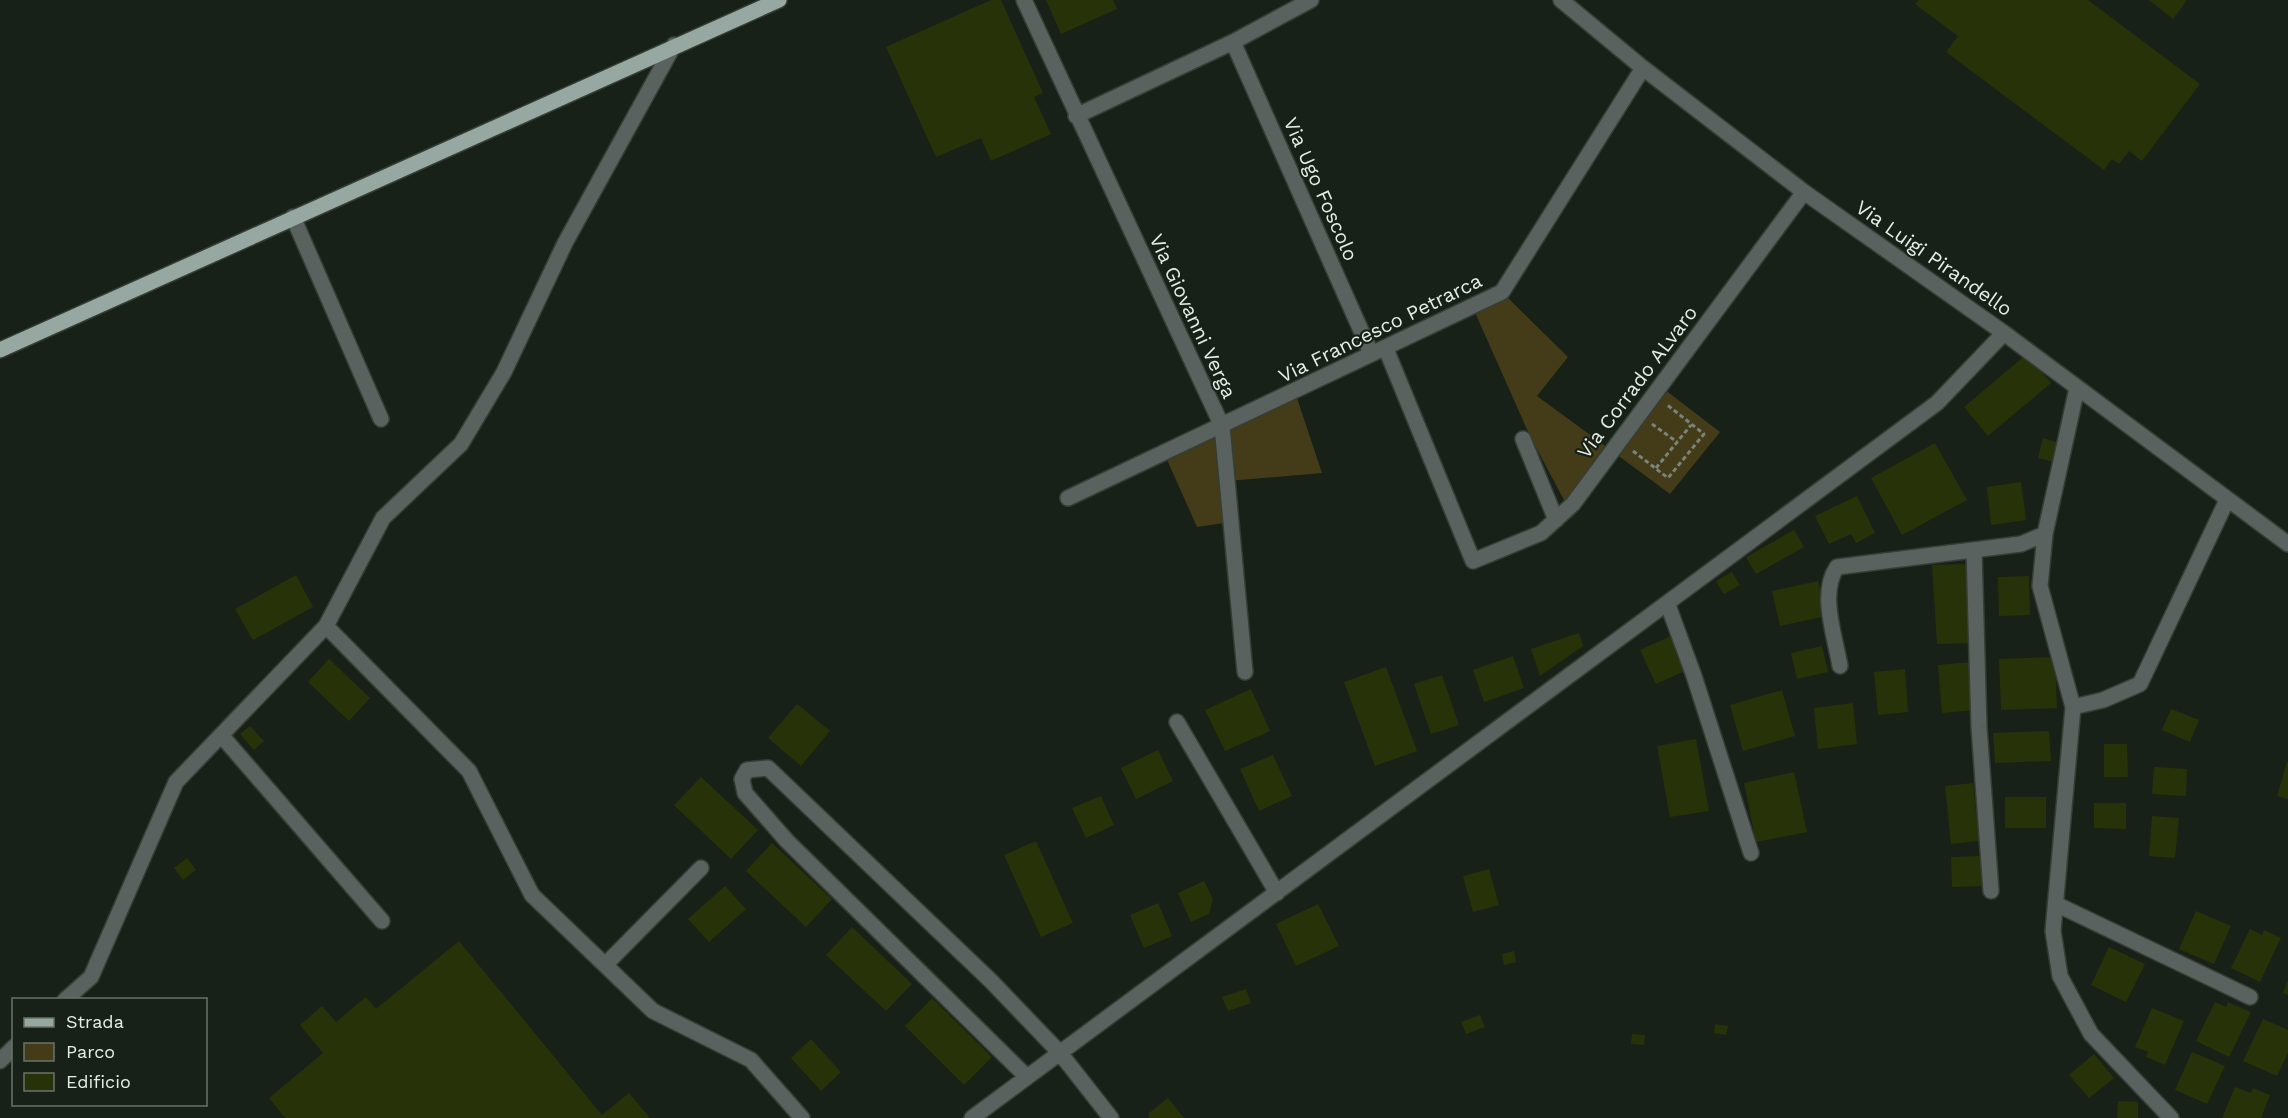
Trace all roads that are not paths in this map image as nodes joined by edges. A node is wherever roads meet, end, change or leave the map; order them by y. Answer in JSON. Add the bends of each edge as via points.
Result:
{"nodes":[{"id":1,"x":779,"y":0,"type":"edge"},
{"id":2,"x":1024,"y":0,"type":"edge"},
{"id":3,"x":1311,"y":0,"type":"edge"},
{"id":4,"x":1561,"y":0,"type":"edge"},
{"id":5,"x":1233,"y":42,"type":"junction"},
{"id":6,"x":674,"y":45,"type":"junction"},
{"id":7,"x":1643,"y":68,"type":"junction"},
{"id":8,"x":1076,"y":116,"type":"junction"},
{"id":9,"x":1804,"y":192,"type":"junction"},
{"id":10,"x":293,"y":217,"type":"junction"},
{"id":11,"x":2004,"y":333,"type":"junction"},
{"id":12,"x":1386,"y":349,"type":"junction"},
{"id":13,"x":0,"y":350,"type":"edge"},
{"id":14,"x":1371,"y":353,"type":"junction"},
{"id":15,"x":2076,"y":388,"type":"junction"},
{"id":16,"x":381,"y":419,"type":"dead end"},
{"id":17,"x":1222,"y":426,"type":"junction"},
{"id":18,"x":1523,"y":439,"type":"dead end"},
{"id":19,"x":1068,"y":498,"type":"dead end"},
{"id":20,"x":2227,"y":500,"type":"junction"},
{"id":21,"x":1556,"y":520,"type":"junction"},
{"id":22,"x":2045,"y":534,"type":"junction"},
{"id":23,"x":2288,"y":544,"type":"edge"},
{"id":24,"x":1974,"y":550,"type":"junction"},
{"id":25,"x":1668,"y":604,"type":"junction"},
{"id":26,"x":326,"y":626,"type":"junction"},
{"id":27,"x":1840,"y":666,"type":"dead end"},
{"id":28,"x":1245,"y":672,"type":"dead end"},
{"id":29,"x":2073,"y":707,"type":"junction"},
{"id":30,"x":1177,"y":722,"type":"dead end"},
{"id":31,"x":221,"y":735,"type":"junction"},
{"id":32,"x":1751,"y":853,"type":"dead end"},
{"id":33,"x":701,"y":868,"type":"dead end"},
{"id":34,"x":1991,"y":891,"type":"dead end"},
{"id":35,"x":1277,"y":893,"type":"junction"},
{"id":36,"x":2058,"y":904,"type":"junction"},
{"id":37,"x":382,"y":921,"type":"dead end"},
{"id":38,"x":605,"y":965,"type":"junction"},
{"id":39,"x":2250,"y":997,"type":"dead end"},
{"id":40,"x":66,"y":998,"type":"edge"},
{"id":41,"x":12,"y":1049,"type":"edge"},
{"id":42,"x":1060,"y":1053,"type":"junction"},
{"id":43,"x":0,"y":1061,"type":"edge"},
{"id":44,"x":1027,"y":1077,"type":"junction"},
{"id":45,"x":802,"y":1118,"type":"edge"},
{"id":46,"x":972,"y":1118,"type":"edge"},
{"id":47,"x":1111,"y":1118,"type":"edge"},
{"id":48,"x":2171,"y":1118,"type":"edge"}],
"edges":[{"from":1,"to":6,"type":"main road"},
{"from":2,"to":8,"type":"street","name":"Via Giovanni Verga"},
{"from":3,"to":5,"type":"street"},
{"from":4,"to":7,"type":"street","name":"Via Luigi Pirandello"},
{"from":5,"to":8,"type":"street"},
{"from":5,"to":14,"type":"street","name":"Via Ugo Foscolo"},
{"from":6,"to":10,"type":"main road"},
{"from":6,"to":26,"type":"street","via":[[565,243],[504,372],[461,444],[383,518]]},
{"from":7,"to":9,"type":"street","name":"Via Luigi Pirandello"},
{"from":7,"to":12,"type":"street","name":"Via Francesco Petrarca","via":[[1502,292]]},
{"from":8,"to":17,"type":"street","name":"Via Giovanni Verga"},
{"from":9,"to":11,"type":"street","name":"Via Luigi Pirandello"},
{"from":9,"to":21,"type":"street","name":"Via Corrado ALvaro","via":[[1573,504]]},
{"from":10,"to":13,"type":"main road"},
{"from":10,"to":16,"type":"street"},
{"from":11,"to":15,"type":"street","name":"Via Luigi Pirandello"},
{"from":11,"to":25,"type":"street","via":[[1937,403]]},
{"from":12,"to":14,"type":"street","name":"Via Francesco Petrarca"},
{"from":12,"to":21,"type":"street","name":"Via Corrado ALvaro","via":[[1473,561],[1542,533]]},
{"from":14,"to":17,"type":"street","name":"Via Francesco Petrarca"},
{"from":15,"to":20,"type":"street","name":"Via Luigi Pirandello"},
{"from":15,"to":22,"type":"street"},
{"from":17,"to":19,"type":"street","name":"Via Francesco Petrarca"},
{"from":17,"to":28,"type":"street","name":"Via Giovanni Verga"},
{"from":18,"to":21,"type":"street"},
{"from":20,"to":23,"type":"street","name":"Via Luigi Pirandello"},
{"from":20,"to":29,"type":"street","via":[[2140,684],[2103,700]]},
{"from":22,"to":24,"type":"street","via":[[2021,544]]},
{"from":22,"to":29,"type":"street","via":[[2040,586]]},
{"from":24,"to":27,"type":"street","via":[[1837,567],[1829,578],[1828,597]]},
{"from":24,"to":34,"type":"street","via":[[1978,727]]},
{"from":25,"to":32,"type":"street"},
{"from":25,"to":35,"type":"street"},
{"from":26,"to":31,"type":"street"},
{"from":26,"to":38,"type":"street","via":[[469,771],[532,895]]},
{"from":29,"to":36,"type":"street"},
{"from":30,"to":35,"type":"street"},
{"from":31,"to":37,"type":"street"},
{"from":31,"to":40,"type":"street","via":[[176,782],[91,977]]},
{"from":33,"to":38,"type":"street"},
{"from":35,"to":42,"type":"street"},
{"from":36,"to":39,"type":"street"},
{"from":36,"to":48,"type":"street","via":[[2054,931],[2060,976],[2091,1034]]},
{"from":38,"to":45,"type":"street","via":[[653,1011],[752,1060]]},
{"from":41,"to":43,"type":"street"},
{"from":42,"to":44,"type":"street"},
{"from":42,"to":44,"type":"street","via":[[991,981],[768,768],[747,770],[742,779],[745,793],[787,841]]},
{"from":42,"to":47,"type":"street"},
{"from":44,"to":46,"type":"street"}]}
